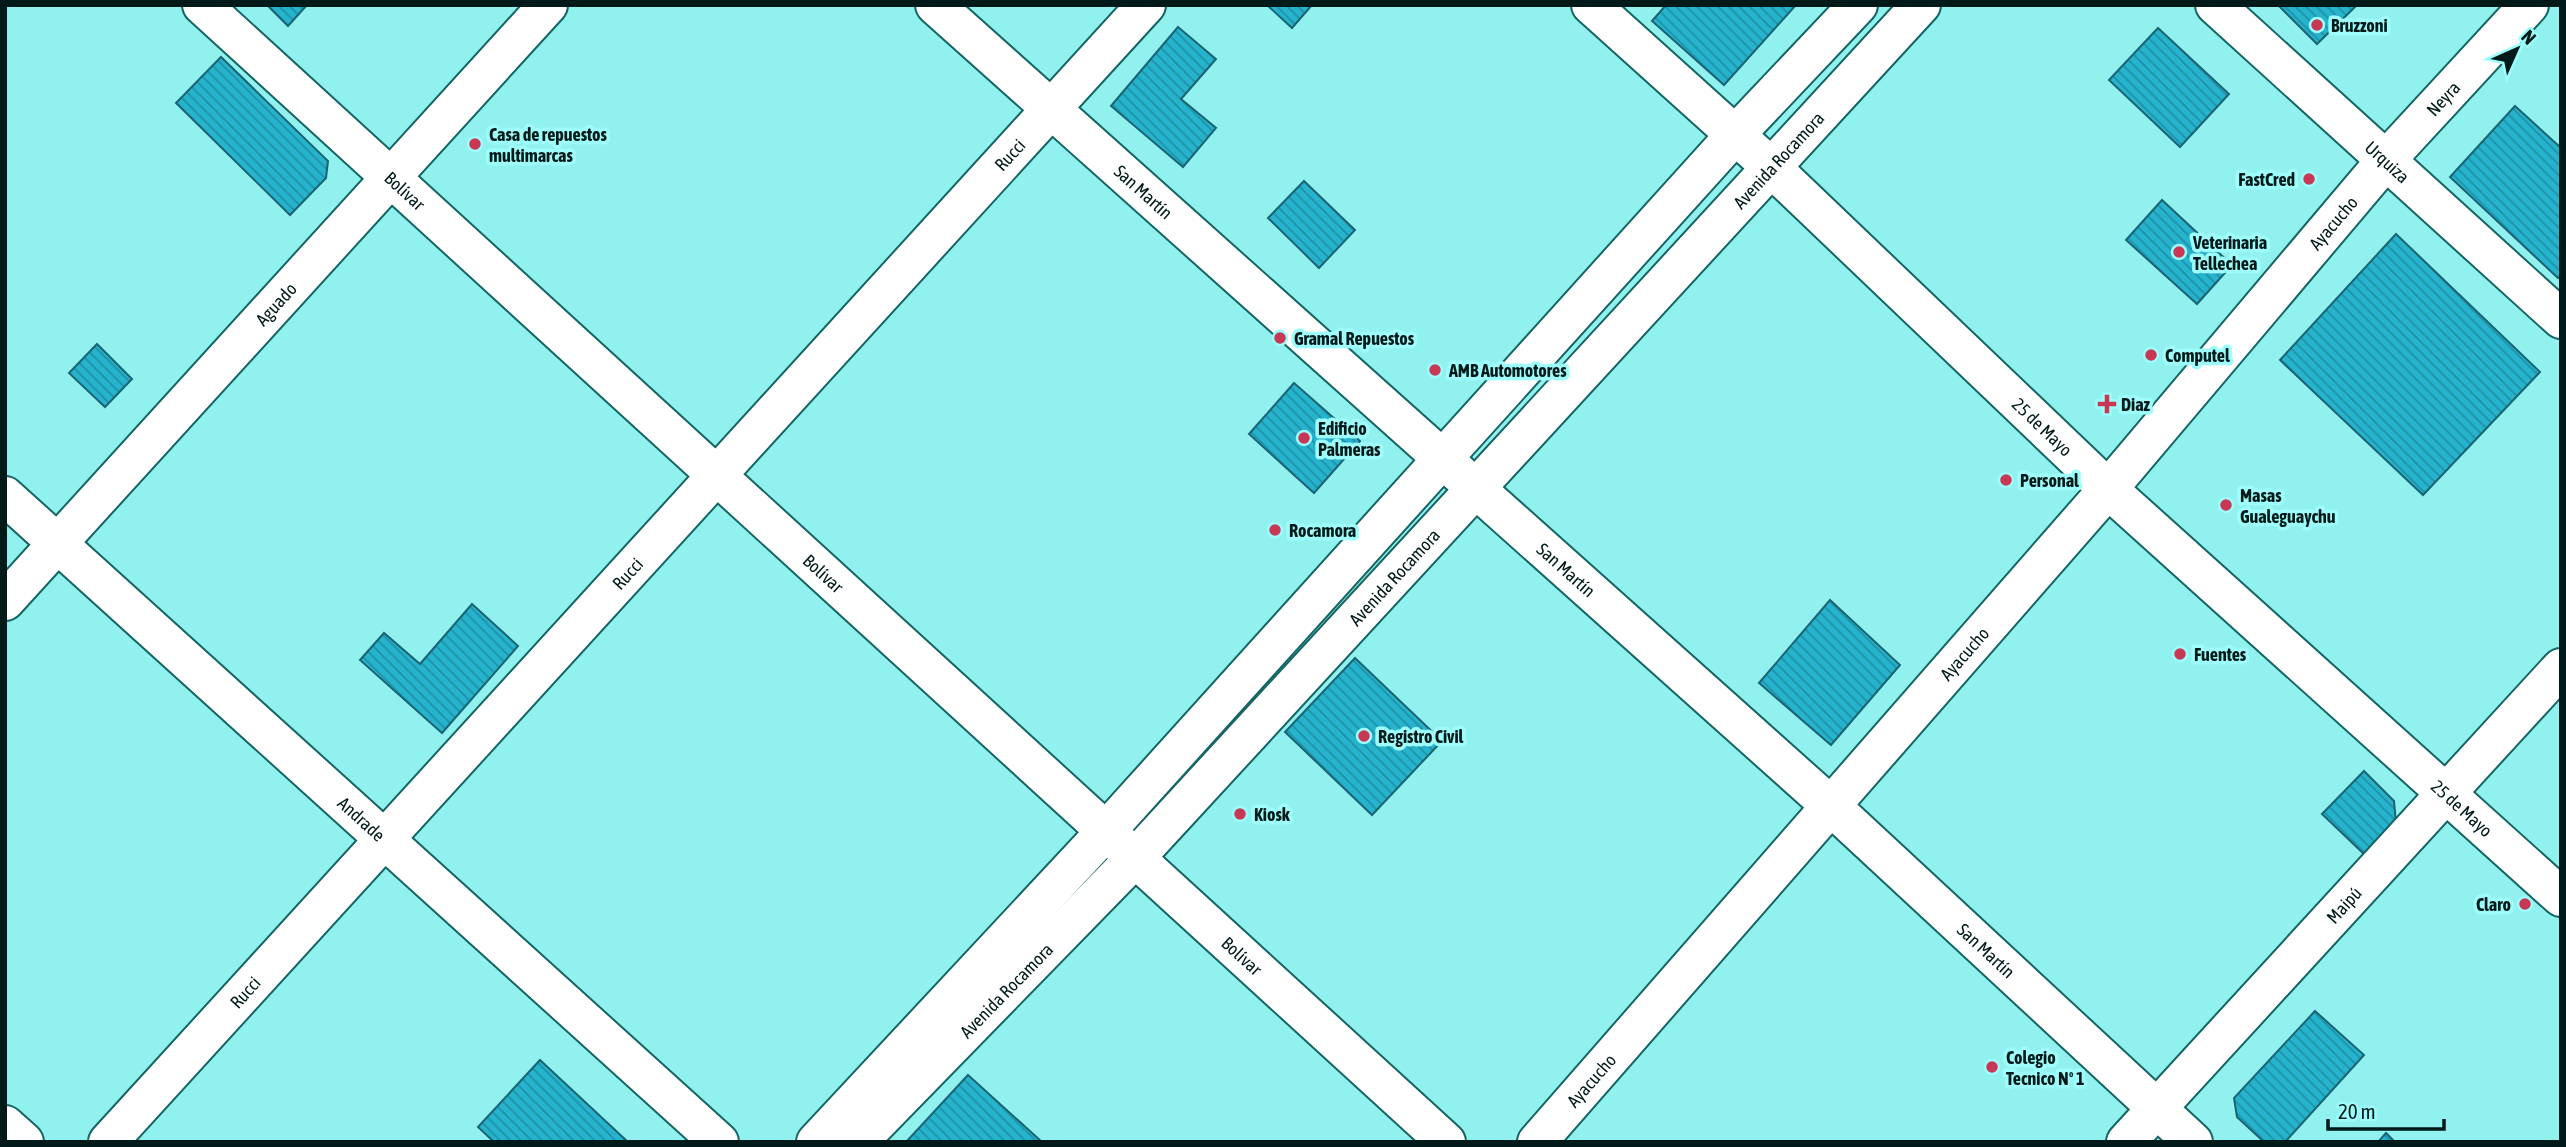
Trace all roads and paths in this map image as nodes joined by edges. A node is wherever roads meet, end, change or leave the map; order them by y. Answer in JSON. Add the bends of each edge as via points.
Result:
{"nodes":[{"id":1,"x":202,"y":5,"type":"edge"},
{"id":2,"x":548,"y":5,"type":"edge"},
{"id":3,"x":935,"y":5,"type":"edge"},
{"id":4,"x":1146,"y":5,"type":"edge"},
{"id":5,"x":1591,"y":5,"type":"edge"},
{"id":6,"x":1858,"y":5,"type":"edge"},
{"id":7,"x":1921,"y":5,"type":"edge"},
{"id":8,"x":2215,"y":5,"type":"edge"},
{"id":9,"x":2529,"y":5,"type":"edge"},
{"id":10,"x":1051,"y":109,"type":"junction"},
{"id":11,"x":1735,"y":135,"type":"junction"},
{"id":12,"x":2386,"y":160,"type":"junction"},
{"id":13,"x":1772,"y":168,"type":"junction"},
{"id":14,"x":391,"y":177,"type":"junction"},
{"id":15,"x":2561,"y":319,"type":"edge"},
{"id":16,"x":1443,"y":458,"type":"junction"},
{"id":17,"x":717,"y":475,"type":"junction"},
{"id":18,"x":1475,"y":487,"type":"junction"},
{"id":19,"x":2108,"y":489,"type":"junction"},
{"id":20,"x":5,"y":496,"type":"edge"},
{"id":21,"x":58,"y":543,"type":"junction"},
{"id":22,"x":5,"y":601,"type":"edge"},
{"id":23,"x":2561,"y":668,"type":"edge"},
{"id":24,"x":2446,"y":792,"type":"junction"},
{"id":25,"x":1832,"y":807,"type":"junction"},
{"id":26,"x":1107,"y":830,"type":"junction"},
{"id":27,"x":385,"y":839,"type":"junction"},
{"id":28,"x":1136,"y":857,"type":"junction"},
{"id":29,"x":2561,"y":897,"type":"edge"},
{"id":30,"x":2157,"y":1108,"type":"junction"},
{"id":31,"x":5,"y":1125,"type":"edge"},
{"id":32,"x":24,"y":1142,"type":"edge"},
{"id":33,"x":108,"y":1142,"type":"edge"},
{"id":34,"x":719,"y":1142,"type":"edge"},
{"id":35,"x":817,"y":1142,"type":"edge"},
{"id":36,"x":858,"y":1142,"type":"edge"},
{"id":37,"x":1446,"y":1142,"type":"edge"},
{"id":38,"x":1537,"y":1142,"type":"edge"},
{"id":39,"x":2126,"y":1142,"type":"edge"},
{"id":40,"x":2193,"y":1142,"type":"edge"}],
"edges":[{"from":1,"to":14,"type":"street","name":"Bolívar"},
{"from":2,"to":14,"type":"street","name":"Aguado"},
{"from":3,"to":10,"type":"street","name":"San Martín"},
{"from":4,"to":10,"type":"street","name":"Rucci"},
{"from":5,"to":11,"type":"street","name":"25 de Mayo"},
{"from":6,"to":11,"type":"street","name":"Avenida Rocamora"},
{"from":7,"to":13,"type":"street","name":"Avenida Rocamora"},
{"from":8,"to":12,"type":"street","name":"Urquiza"},
{"from":9,"to":12,"type":"street","name":"Neyra"},
{"from":10,"to":16,"type":"street","name":"San Martín"},
{"from":10,"to":17,"type":"street","name":"Rucci"},
{"from":11,"to":13,"type":"street","name":"25 de Mayo"},
{"from":11,"to":16,"type":"street","name":"Avenida Rocamora"},
{"from":12,"to":15,"type":"street","name":"Urquiza"},
{"from":12,"to":19,"type":"street","name":"Ayacucho"},
{"from":13,"to":18,"type":"street","name":"Avenida Rocamora"},
{"from":13,"to":19,"type":"street","name":"25 de Mayo"},
{"from":14,"to":17,"type":"street","name":"Bolívar"},
{"from":14,"to":21,"type":"street","name":"Aguado"},
{"from":16,"to":18,"type":"street","name":"San Martín"},
{"from":16,"to":26,"type":"street","name":"Avenida Rocamora"},
{"from":17,"to":26,"type":"street","name":"Bolívar"},
{"from":17,"to":27,"type":"street","name":"Rucci"},
{"from":18,"to":25,"type":"street","name":"San Martín"},
{"from":18,"to":28,"type":"street","name":"Avenida Rocamora"},
{"from":19,"to":24,"type":"street","name":"25 de Mayo"},
{"from":19,"to":25,"type":"street","name":"Ayacucho"},
{"from":20,"to":21,"type":"street","name":"Andrade"},
{"from":21,"to":22,"type":"street","name":"Aguado"},
{"from":21,"to":27,"type":"street","name":"Andrade"},
{"from":23,"to":24,"type":"street","name":"Maipú"},
{"from":24,"to":29,"type":"street","name":"25 de Mayo"},
{"from":24,"to":30,"type":"street","name":"Maipú"},
{"from":25,"to":30,"type":"street","name":"San Martín"},
{"from":25,"to":38,"type":"street","name":"Ayacucho"},
{"from":26,"to":28,"type":"street","name":"Bolívar"},
{"from":26,"to":35,"type":"street","name":"Avenida Rocamora"},
{"from":27,"to":33,"type":"street","name":"Rucci"},
{"from":27,"to":34,"type":"street","name":"Andrade"},
{"from":28,"to":36,"type":"street","name":"Avenida Rocamora"},
{"from":28,"to":37,"type":"street","name":"Bolívar"},
{"from":30,"to":39,"type":"street","name":"Maipú"},
{"from":30,"to":40,"type":"street","name":"San Martín"},
{"from":31,"to":32,"type":"street"}]}
